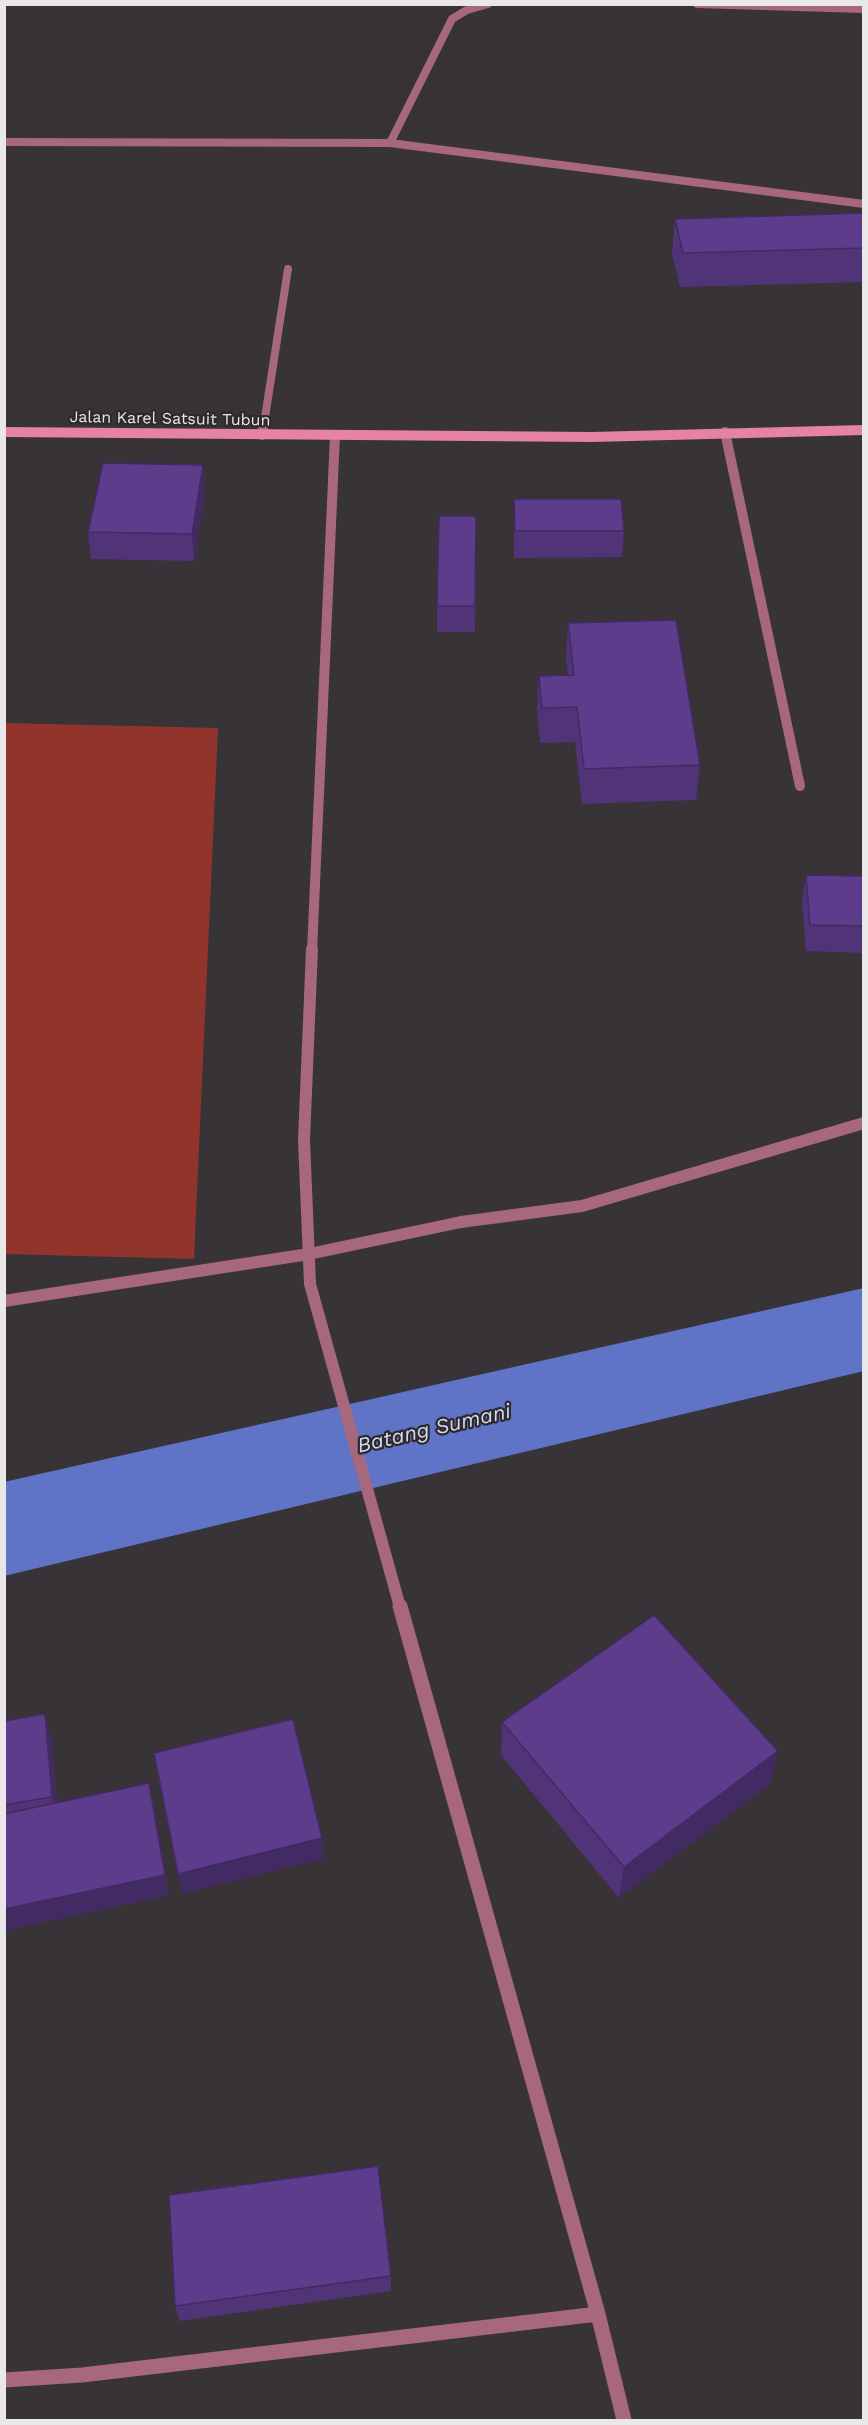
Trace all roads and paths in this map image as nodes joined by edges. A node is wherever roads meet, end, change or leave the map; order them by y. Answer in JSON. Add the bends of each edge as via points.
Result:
{"nodes":[{"id":1,"x":488,"y":4,"type":"edge"},
{"id":2,"x":697,"y":4,"type":"edge"},
{"id":3,"x":864,"y":9,"type":"edge"},
{"id":4,"x":4,"y":141,"type":"edge"},
{"id":5,"x":390,"y":143,"type":"junction"},
{"id":6,"x":864,"y":204,"type":"edge"},
{"id":7,"x":288,"y":269,"type":"dead end"},
{"id":8,"x":864,"y":430,"type":"edge"},
{"id":9,"x":4,"y":432,"type":"edge"},
{"id":10,"x":724,"y":432,"type":"junction"},
{"id":11,"x":262,"y":435,"type":"junction"},
{"id":12,"x":335,"y":435,"type":"junction"},
{"id":13,"x":800,"y":786,"type":"dead end"},
{"id":14,"x":864,"y":1123,"type":"edge"},
{"id":15,"x":309,"y":1254,"type":"junction"},
{"id":16,"x":4,"y":1302,"type":"edge"},
{"id":17,"x":598,"y":2314,"type":"junction"},
{"id":18,"x":4,"y":2380,"type":"edge"},
{"id":19,"x":624,"y":2421,"type":"edge"}],
"edges":[{"from":1,"to":5,"type":"street","via":[[452,19]]},
{"from":2,"to":3,"type":"street"},
{"from":4,"to":5,"type":"street"},
{"from":5,"to":6,"type":"street"},
{"from":7,"to":11,"type":"street"},
{"from":8,"to":10,"type":"street","name":"Jalan Karel Satsuit Tubun"},
{"from":9,"to":11,"type":"street","name":"Jalan Karel Satsuit Tubun"},
{"from":10,"to":12,"type":"street","name":"Jalan Karel Satsuit Tubun","via":[[592,437]]},
{"from":10,"to":13,"type":"street"},
{"from":11,"to":12,"type":"street","name":"Jalan Karel Satsuit Tubun"},
{"from":12,"to":15,"type":"street","via":[[304,1140]]},
{"from":14,"to":15,"type":"street","via":[[582,1206],[461,1222]]},
{"from":15,"to":16,"type":"street"},
{"from":15,"to":17,"type":"street","via":[[310,1284]]},
{"from":17,"to":18,"type":"street","via":[[82,2375]]},
{"from":17,"to":19,"type":"street"}]}
